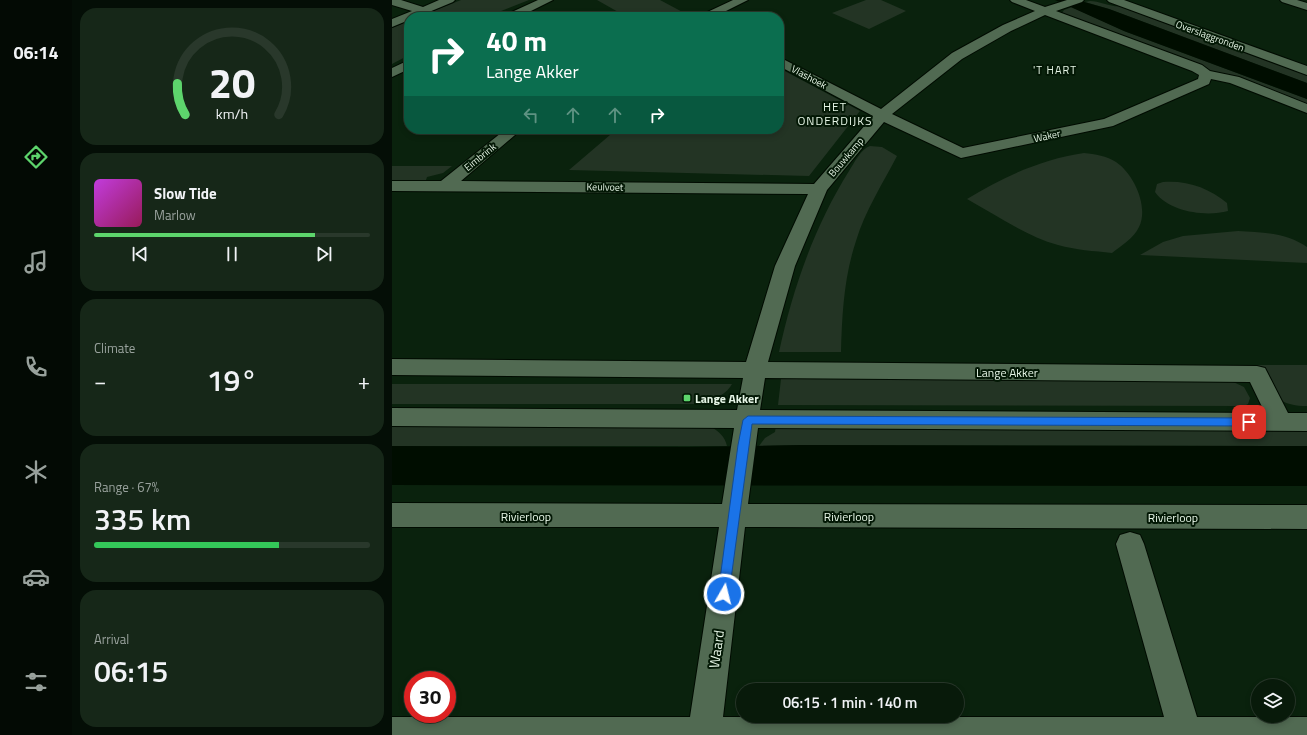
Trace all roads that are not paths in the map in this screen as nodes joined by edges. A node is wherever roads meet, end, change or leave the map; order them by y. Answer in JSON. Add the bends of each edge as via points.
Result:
{"nodes":[{"id":1,"x":450,"y":0,"type":"edge"},
{"id":2,"x":547,"y":0,"type":"edge"},
{"id":3,"x":742,"y":0,"type":"edge"},
{"id":4,"x":1016,"y":0,"type":"edge"},
{"id":5,"x":1078,"y":0,"type":"edge"},
{"id":6,"x":1113,"y":0,"type":"edge"},
{"id":7,"x":1286,"y":0,"type":"edge"},
{"id":8,"x":392,"y":1,"type":"edge"},
{"id":9,"x":1307,"y":7,"type":"edge"},
{"id":10,"x":1052,"y":8,"type":"junction"},
{"id":11,"x":422,"y":10,"type":"junction"},
{"id":12,"x":417,"y":12,"type":"edge"},
{"id":13,"x":520,"y":12,"type":"edge"},
{"id":14,"x":716,"y":12,"type":"edge"},
{"id":15,"x":404,"y":18,"type":"edge"},
{"id":16,"x":392,"y":23,"type":"edge"},
{"id":17,"x":784,"y":64,"type":"edge"},
{"id":18,"x":404,"y":67,"type":"edge"},
{"id":19,"x":1307,"y":71,"type":"edge"},
{"id":20,"x":392,"y":73,"type":"edge"},
{"id":21,"x":1206,"y":74,"type":"junction"},
{"id":22,"x":1307,"y":109,"type":"edge"},
{"id":23,"x":882,"y":115,"type":"junction"},
{"id":24,"x":509,"y":134,"type":"edge"},
{"id":25,"x":392,"y":186,"type":"edge"},
{"id":26,"x":446,"y":186,"type":"junction"},
{"id":27,"x":819,"y":189,"type":"junction"},
{"id":28,"x":392,"y":367,"type":"edge"},
{"id":29,"x":755,"y":370,"type":"junction"},
{"id":30,"x":392,"y":417,"type":"edge"},
{"id":31,"x":748,"y":420,"type":"junction"},
{"id":32,"x":1281,"y":422,"type":"junction"},
{"id":33,"x":1307,"y":422,"type":"edge"},
{"id":34,"x":735,"y":510,"type":"junction"},
{"id":35,"x":392,"y":515,"type":"edge"},
{"id":36,"x":1307,"y":517,"type":"edge"},
{"id":37,"x":1130,"y":544,"type":"dead end"},
{"id":38,"x":1185,"y":732,"type":"junction"},
{"id":39,"x":392,"y":733,"type":"edge"},
{"id":40,"x":1307,"y":733,"type":"edge"},
{"id":41,"x":704,"y":735,"type":"edge"}],
"edges":[{"from":1,"to":11,"type":"street"},
{"from":2,"to":13,"type":"street"},
{"from":3,"to":14,"type":"street"},
{"from":4,"to":10,"type":"street"},
{"from":5,"to":10,"type":"street","name":"Bouwkamp"},
{"from":6,"to":19,"type":"street","name":"Overslaggronden"},
{"from":7,"to":9,"type":"street"},
{"from":8,"to":11,"type":"street"},
{"from":10,"to":21,"type":"street"},
{"from":10,"to":23,"type":"street","name":"Bouwkamp","via":[[1006,28],[957,56]]},
{"from":11,"to":12,"type":"street"},
{"from":15,"to":16,"type":"street"},
{"from":17,"to":23,"type":"street","name":"Vlashoek"},
{"from":18,"to":20,"type":"street"},
{"from":21,"to":22,"type":"street","via":[[1234,80]]},
{"from":21,"to":23,"type":"street","name":"Waker","via":[[1204,81],[1108,123],[961,152]]},
{"from":23,"to":27,"type":"street","name":"Bouwkamp"},
{"from":24,"to":26,"type":"street","name":"Eimbrink"},
{"from":25,"to":26,"type":"street","name":"Keulvoet"},
{"from":26,"to":27,"type":"street","name":"Keulvoet"},
{"from":27,"to":29,"type":"street","name":"Bouwkamp","via":[[785,266]]},
{"from":28,"to":29,"type":"street","name":"Lange Akker"},
{"from":29,"to":31,"type":"street","name":"Bouwkamp"},
{"from":29,"to":32,"type":"street","name":"Lange Akker","via":[[1257,374]]},
{"from":30,"to":31,"type":"street"},
{"from":31,"to":32,"type":"street"},
{"from":31,"to":34,"type":"street","name":"Waard"},
{"from":32,"to":33,"type":"street"},
{"from":34,"to":35,"type":"street","name":"Rivierloop"},
{"from":34,"to":36,"type":"street","name":"Rivierloop"},
{"from":34,"to":41,"type":"street","name":"Waard"},
{"from":37,"to":38,"type":"street"},
{"from":38,"to":40,"type":"street"},
{"from":38,"to":41,"type":"street"},
{"from":39,"to":41,"type":"street"}]}
